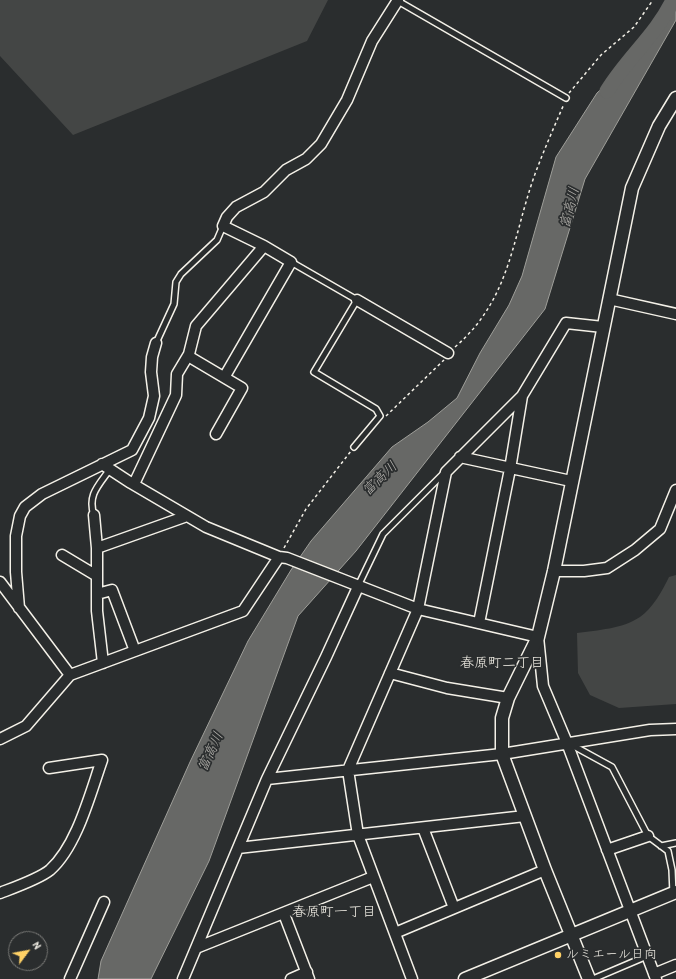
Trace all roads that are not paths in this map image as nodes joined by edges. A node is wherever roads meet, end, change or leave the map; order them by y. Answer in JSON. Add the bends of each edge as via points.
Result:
{"nodes":[{"id":1,"x":398,"y":0,"type":"edge"},
{"id":2,"x":566,"y":98,"type":"road end"},
{"id":3,"x":676,"y":98,"type":"edge"},
{"id":4,"x":223,"y":226,"type":"junction"},
{"id":5,"x":264,"y":246,"type":"junction"},
{"id":6,"x":292,"y":262,"type":"junction"},
{"id":7,"x":608,"y":299,"type":"junction"},
{"id":8,"x":356,"y":300,"type":"junction"},
{"id":9,"x":676,"y":314,"type":"edge"},
{"id":10,"x":602,"y":327,"type":"junction"},
{"id":11,"x":156,"y":343,"type":"joint"},
{"id":12,"x":448,"y":353,"type":"dead end"},
{"id":13,"x":188,"y":356,"type":"junction"},
{"id":14,"x":225,"y":376,"type":"junction"},
{"id":15,"x":522,"y":396,"type":"junction"},
{"id":16,"x":216,"y":434,"type":"dead end"},
{"id":17,"x":354,"y":447,"type":"dead end"},
{"id":18,"x":460,"y":457,"type":"junction"},
{"id":19,"x":106,"y":466,"type":"junction"},
{"id":20,"x":510,"y":469,"type":"junction"},
{"id":21,"x":446,"y":472,"type":"junction"},
{"id":22,"x":571,"y":481,"type":"junction"},
{"id":23,"x":134,"y":484,"type":"junction"},
{"id":24,"x":676,"y":490,"type":"edge"},
{"id":25,"x":94,"y":515,"type":"joint"},
{"id":26,"x":187,"y":516,"type":"junction"},
{"id":27,"x":97,"y":548,"type":"junction"},
{"id":28,"x":62,"y":555,"type":"dead end"},
{"id":29,"x":283,"y":557,"type":"junction"},
{"id":30,"x":554,"y":571,"type":"junction"},
{"id":31,"x":97,"y":576,"type":"junction"},
{"id":32,"x":0,"y":582,"type":"edge"},
{"id":33,"x":354,"y":585,"type":"junction"},
{"id":34,"x":97,"y":594,"type":"junction"},
{"id":35,"x":19,"y":608,"type":"junction"},
{"id":36,"x":418,"y":610,"type":"junction"},
{"id":37,"x":479,"y":623,"type":"junction"},
{"id":38,"x":538,"y":637,"type":"junction"},
{"id":39,"x":135,"y":651,"type":"junction"},
{"id":40,"x":103,"y":663,"type":"junction"},
{"id":41,"x":390,"y":673,"type":"junction"},
{"id":42,"x":70,"y":675,"type":"junction"},
{"id":43,"x":508,"y":698,"type":"junction"},
{"id":44,"x":673,"y":730,"type":"edge"},
{"id":45,"x":0,"y":739,"type":"edge"},
{"id":46,"x":567,"y":743,"type":"junction"},
{"id":47,"x":502,"y":754,"type":"junction"},
{"id":48,"x":49,"y":768,"type":"dead end"},
{"id":49,"x":348,"y":770,"type":"junction"},
{"id":50,"x":266,"y":779,"type":"junction"},
{"id":51,"x":525,"y":816,"type":"junction"},
{"id":52,"x":423,"y":828,"type":"junction"},
{"id":53,"x":358,"y":836,"type":"junction"},
{"id":54,"x":648,"y":836,"type":"junction"},
{"id":55,"x":676,"y":843,"type":"edge"},
{"id":56,"x":662,"y":846,"type":"junction"},
{"id":57,"x":238,"y":848,"type":"junction"},
{"id":58,"x":607,"y":850,"type":"junction"},
{"id":59,"x":545,"y":870,"type":"junction"},
{"id":60,"x":373,"y":877,"type":"junction"},
{"id":61,"x":0,"y":893,"type":"edge"},
{"id":62,"x":674,"y":893,"type":"edge"},
{"id":63,"x":104,"y":902,"type":"dead end"},
{"id":64,"x":454,"y":908,"type":"junction"},
{"id":65,"x":630,"y":911,"type":"junction"},
{"id":66,"x":284,"y":914,"type":"junction"},
{"id":67,"x":395,"y":933,"type":"junction"},
{"id":68,"x":572,"y":936,"type":"junction"},
{"id":69,"x":196,"y":948,"type":"junction"},
{"id":70,"x":648,"y":956,"type":"junction"},
{"id":71,"x":676,"y":965,"type":"edge"},
{"id":72,"x":308,"y":976,"type":"edge"},
{"id":73,"x":655,"y":976,"type":"edge"},
{"id":74,"x":70,"y":979,"type":"edge"},
{"id":75,"x":183,"y":979,"type":"edge"},
{"id":76,"x":291,"y":979,"type":"edge"},
{"id":77,"x":412,"y":979,"type":"edge"},
{"id":78,"x":465,"y":979,"type":"edge"},
{"id":79,"x":589,"y":979,"type":"edge"},
{"id":80,"x":593,"y":979,"type":"edge"}],
"edges":[{"from":1,"to":2,"type":"lane"},
{"from":1,"to":4,"type":"street","via":[[372,41],[347,100],[321,144],[306,159],[286,170],[264,192],[236,207]]},
{"from":3,"to":7,"type":"street","via":[[659,126],[632,188]]},
{"from":4,"to":5,"type":"street"},
{"from":4,"to":11,"type":"lane","via":[[217,240],[181,274],[176,282],[174,304]]},
{"from":5,"to":6,"type":"street"},
{"from":5,"to":13,"type":"street","via":[[196,326]]},
{"from":6,"to":8,"type":"lane"},
{"from":6,"to":14,"type":"street"},
{"from":7,"to":9,"type":"street"},
{"from":7,"to":10,"type":"street"},
{"from":8,"to":12,"type":"street"},
{"from":8,"to":17,"type":"lane","via":[[314,372],[376,409],[380,416]]},
{"from":10,"to":15,"type":"street","via":[[566,323]]},
{"from":10,"to":22,"type":"street"},
{"from":11,"to":19,"type":"street","via":[[151,372],[154,396],[149,418],[132,450]]},
{"from":13,"to":14,"type":"street"},
{"from":13,"to":23,"type":"street","via":[[177,374],[176,396]]},
{"from":14,"to":16,"type":"street","via":[[242,388]]},
{"from":15,"to":18,"type":"street"},
{"from":15,"to":20,"type":"street"},
{"from":18,"to":20,"type":"street"},
{"from":18,"to":21,"type":"street"},
{"from":19,"to":23,"type":"street"},
{"from":19,"to":25,"type":"lane","via":[[94,492],[91,505]]},
{"from":19,"to":35,"type":"street","via":[[42,494],[24,507],[16,536]]},
{"from":20,"to":22,"type":"street"},
{"from":20,"to":37,"type":"street"},
{"from":21,"to":33,"type":"lane","via":[[382,534]]},
{"from":21,"to":36,"type":"street"},
{"from":22,"to":30,"type":"street"},
{"from":23,"to":26,"type":"street"},
{"from":24,"to":30,"type":"street","via":[[660,529],[607,568]]},
{"from":25,"to":27,"type":"street"},
{"from":26,"to":27,"type":"street"},
{"from":26,"to":29,"type":"street","via":[[206,528]]},
{"from":27,"to":31,"type":"street"},
{"from":28,"to":31,"type":"street"},
{"from":29,"to":33,"type":"street"},
{"from":29,"to":39,"type":"street","via":[[243,611]]},
{"from":30,"to":38,"type":"street"},
{"from":31,"to":34,"type":"street"},
{"from":32,"to":35,"type":"street"},
{"from":33,"to":36,"type":"street"},
{"from":33,"to":50,"type":"street","via":[[326,657]]},
{"from":34,"to":39,"type":"street","via":[[112,590]]},
{"from":34,"to":40,"type":"street"},
{"from":35,"to":42,"type":"street"},
{"from":36,"to":37,"type":"street"},
{"from":36,"to":41,"type":"street"},
{"from":37,"to":38,"type":"street"},
{"from":38,"to":43,"type":"street"},
{"from":38,"to":46,"type":"street","via":[[543,686]]},
{"from":39,"to":40,"type":"street"},
{"from":40,"to":42,"type":"street"},
{"from":41,"to":43,"type":"street","via":[[447,688]]},
{"from":41,"to":49,"type":"street"},
{"from":42,"to":45,"type":"street","via":[[26,726]]},
{"from":43,"to":47,"type":"street","via":[[502,718]]},
{"from":44,"to":46,"type":"street"},
{"from":46,"to":47,"type":"street"},
{"from":46,"to":54,"type":"lane","via":[[612,767]]},
{"from":46,"to":58,"type":"street"},
{"from":47,"to":49,"type":"street"},
{"from":47,"to":51,"type":"street"},
{"from":48,"to":61,"type":"street","via":[[102,760],[67,849],[49,870]]},
{"from":49,"to":50,"type":"street"},
{"from":49,"to":53,"type":"street"},
{"from":50,"to":57,"type":"street"},
{"from":51,"to":52,"type":"street"},
{"from":51,"to":59,"type":"street"},
{"from":52,"to":53,"type":"street"},
{"from":52,"to":64,"type":"street"},
{"from":53,"to":57,"type":"street"},
{"from":53,"to":60,"type":"street"},
{"from":54,"to":56,"type":"lane"},
{"from":54,"to":58,"type":"street"},
{"from":55,"to":56,"type":"lane"},
{"from":56,"to":62,"type":"lane","via":[[668,851]]},
{"from":57,"to":69,"type":"street"},
{"from":58,"to":65,"type":"street"},
{"from":59,"to":64,"type":"street"},
{"from":59,"to":68,"type":"street"},
{"from":60,"to":66,"type":"street"},
{"from":60,"to":67,"type":"street"},
{"from":62,"to":65,"type":"street"},
{"from":63,"to":74,"type":"street"},
{"from":64,"to":67,"type":"street"},
{"from":65,"to":68,"type":"street"},
{"from":65,"to":70,"type":"street"},
{"from":66,"to":69,"type":"street"},
{"from":66,"to":72,"type":"street"},
{"from":67,"to":77,"type":"street"},
{"from":68,"to":78,"type":"street"},
{"from":68,"to":79,"type":"street"},
{"from":69,"to":75,"type":"street"},
{"from":70,"to":73,"type":"street"},
{"from":70,"to":80,"type":"lane"},
{"from":71,"to":73,"type":"street"},
{"from":72,"to":76,"type":"street"}]}
